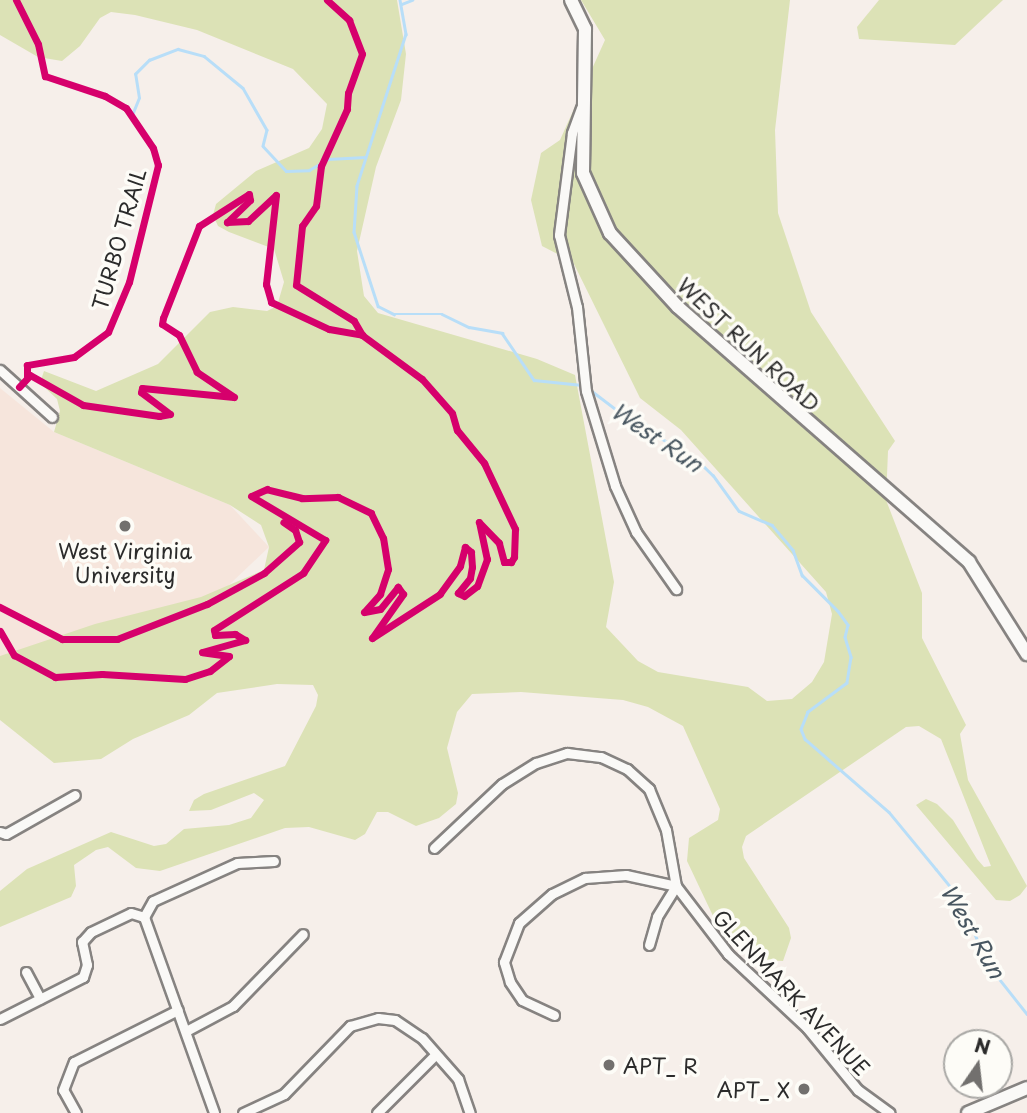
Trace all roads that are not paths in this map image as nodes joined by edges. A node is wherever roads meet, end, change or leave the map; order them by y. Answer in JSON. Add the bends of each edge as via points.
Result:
{"nodes":[{"id":1,"x":571,"y":0,"type":"edge"},
{"id":2,"x":582,"y":103,"type":"junction"},
{"id":3,"x":0,"y":370,"type":"edge"},
{"id":4,"x":52,"y":416,"type":"dead end"},
{"id":5,"x":677,"y":589,"type":"dead end"},
{"id":6,"x":1027,"y":654,"type":"edge"},
{"id":7,"x":75,"y":795,"type":"dead end"},
{"id":8,"x":0,"y":832,"type":"edge"},
{"id":9,"x":434,"y":848,"type":"dead end"},
{"id":10,"x":274,"y":861,"type":"dead end"},
{"id":11,"x":676,"y":886,"type":"junction"},
{"id":12,"x":144,"y":917,"type":"junction"},
{"id":13,"x":303,"y":934,"type":"dead end"},
{"id":14,"x":649,"y":945,"type":"dead end"},
{"id":15,"x":26,"y":972,"type":"dead end"},
{"id":16,"x":40,"y":998,"type":"junction"},
{"id":17,"x":178,"y":1010,"type":"junction"},
{"id":18,"x":554,"y":1015,"type":"dead end"},
{"id":19,"x":0,"y":1019,"type":"edge"},
{"id":20,"x":186,"y":1031,"type":"junction"},
{"id":21,"x":435,"y":1055,"type":"junction"},
{"id":22,"x":1025,"y":1089,"type":"edge"},
{"id":23,"x":76,"y":1113,"type":"edge"},
{"id":24,"x":215,"y":1113,"type":"edge"},
{"id":25,"x":243,"y":1113,"type":"edge"},
{"id":26,"x":377,"y":1113,"type":"edge"},
{"id":27,"x":470,"y":1113,"type":"edge"},
{"id":28,"x":890,"y":1113,"type":"edge"},
{"id":29,"x":968,"y":1113,"type":"edge"}],
"edges":[{"from":1,"to":2,"type":"street","name":"WEST RUN ROAD","via":[[584,29]]},
{"from":2,"to":5,"type":"street","via":[[572,133],[559,235],[577,307],[586,391],[615,486],[636,532]]},
{"from":2,"to":6,"type":"street","name":"WEST RUN ROAD","via":[[583,173],[610,233],[678,307],[969,562]]},
{"from":3,"to":4,"type":"street"},
{"from":7,"to":8,"type":"street","via":[[6,834]]},
{"from":9,"to":11,"type":"street","via":[[502,784],[536,763],[567,753],[601,757],[626,769],[649,789],[666,831]]},
{"from":10,"to":12,"type":"street","via":[[237,863],[153,901]]},
{"from":11,"to":14,"type":"street","via":[[657,917]]},
{"from":11,"to":18,"type":"street","via":[[626,875],[585,878],[552,894],[519,923],[504,962],[510,982],[522,1000]]},
{"from":11,"to":28,"type":"street","name":"GLENMARK AVENUE","via":[[727,954],[807,1028],[858,1090]]},
{"from":12,"to":16,"type":"street","via":[[131,913],[85,936],[83,977]]},
{"from":12,"to":17,"type":"street"},
{"from":13,"to":20,"type":"street","via":[[233,1006]]},
{"from":15,"to":16,"type":"street"},
{"from":16,"to":19,"type":"street"},
{"from":17,"to":20,"type":"street"},
{"from":17,"to":23,"type":"street","via":[[74,1062],[63,1090]]},
{"from":20,"to":24,"type":"street"},
{"from":21,"to":25,"type":"street","via":[[410,1027],[395,1020],[362,1020],[339,1036],[284,1094]]},
{"from":21,"to":26,"type":"street"},
{"from":21,"to":27,"type":"street","via":[[465,1090]]},
{"from":22,"to":29,"type":"street"}]}
